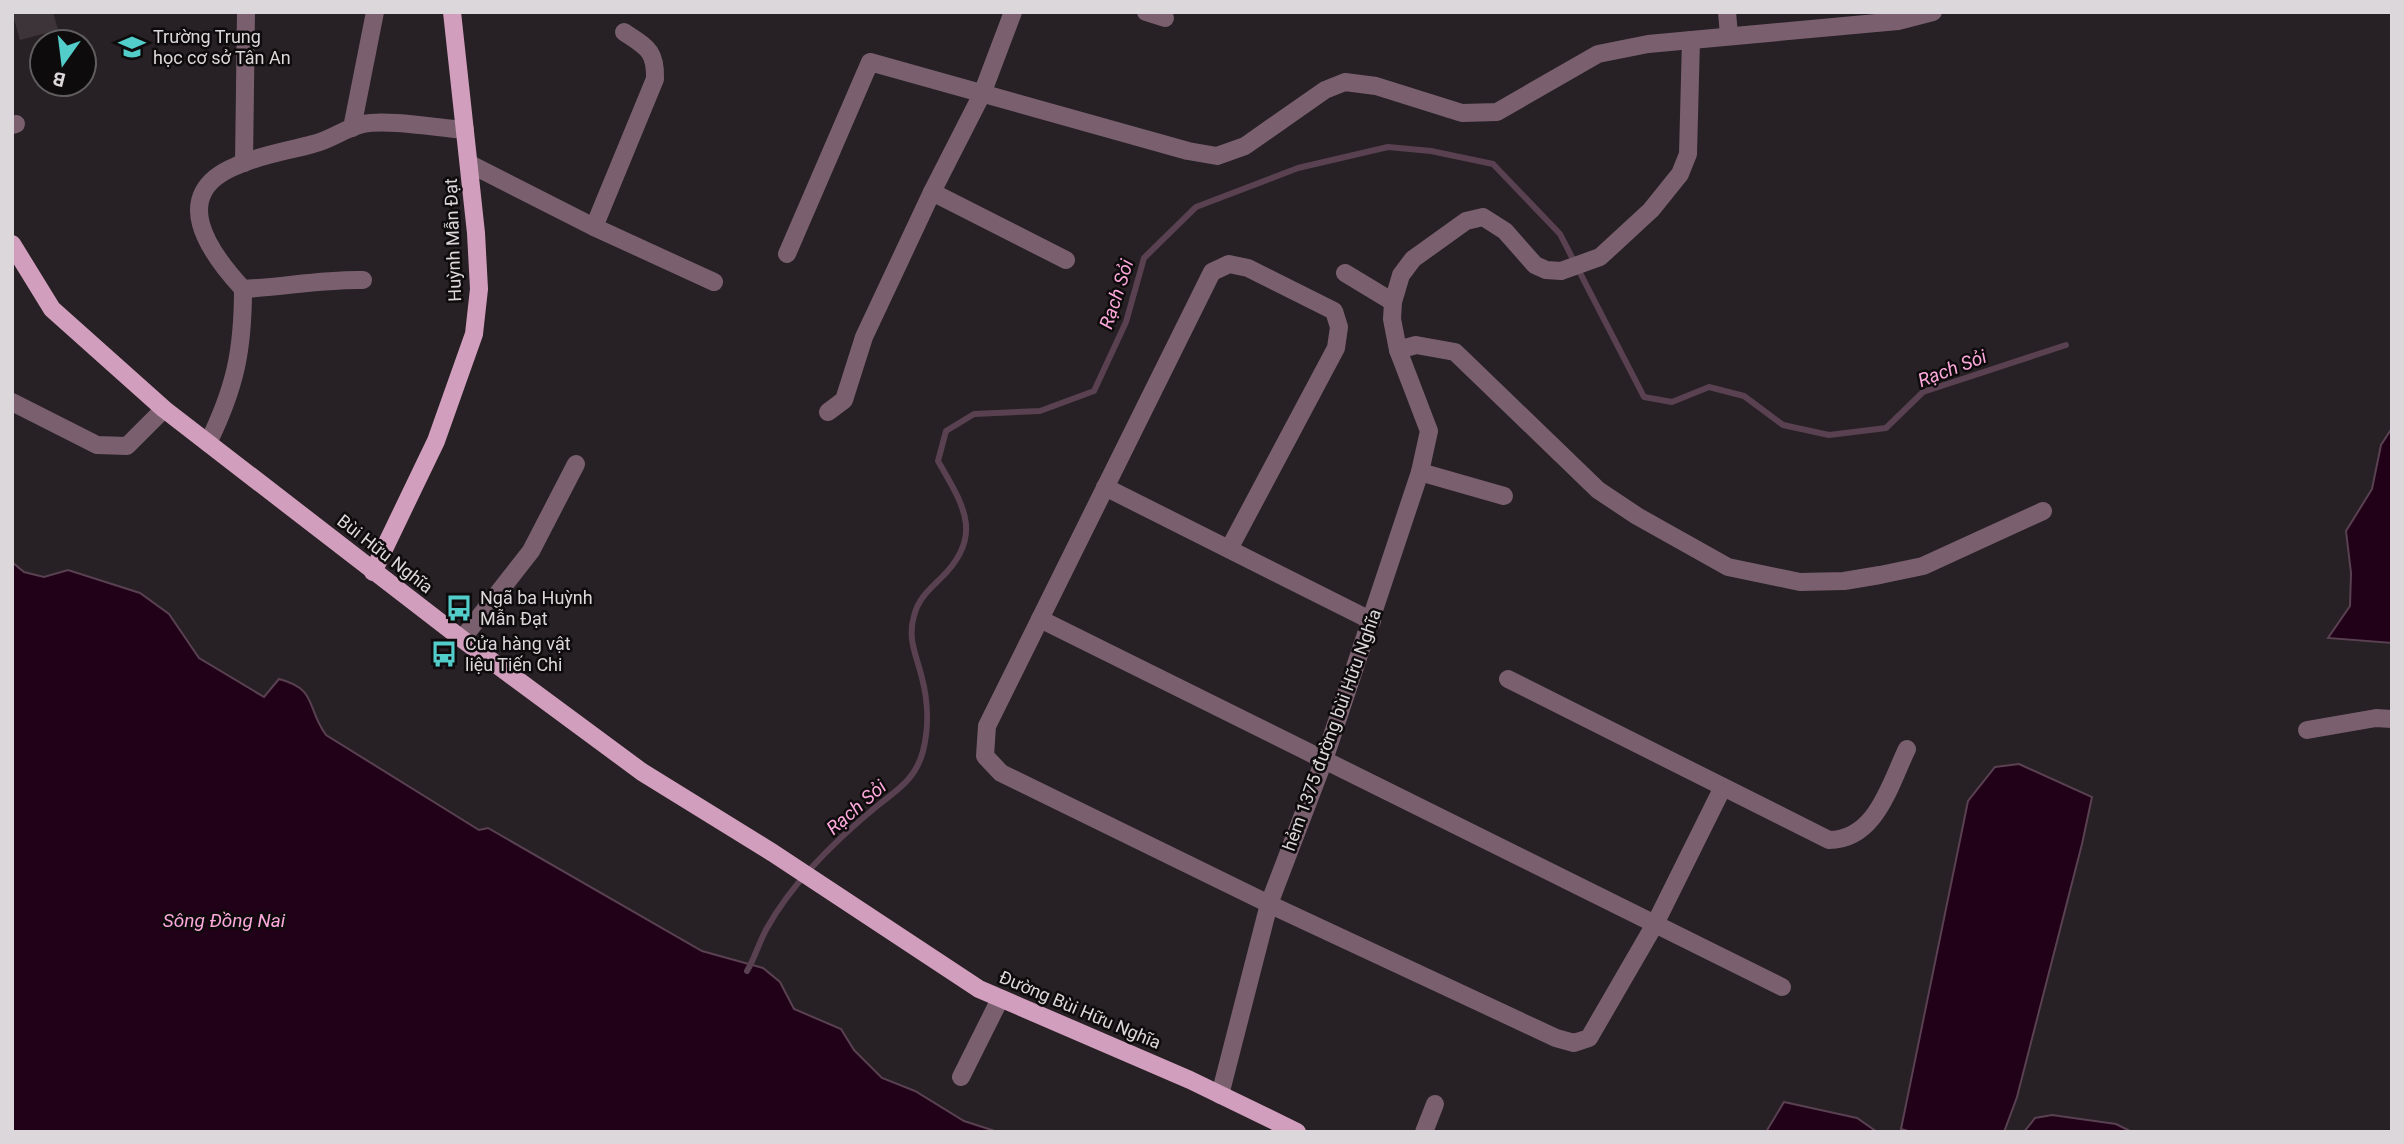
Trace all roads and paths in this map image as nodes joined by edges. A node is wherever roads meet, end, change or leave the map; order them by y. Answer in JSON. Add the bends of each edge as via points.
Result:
{"nodes":[{"id":1,"x":246,"y":12,"type":"edge"},
{"id":2,"x":375,"y":12,"type":"edge"},
{"id":3,"x":452,"y":12,"type":"edge"},
{"id":4,"x":1013,"y":12,"type":"edge"},
{"id":5,"x":1146,"y":12,"type":"edge"},
{"id":6,"x":1727,"y":12,"type":"edge"},
{"id":7,"x":1922,"y":14,"type":"edge"},
{"id":8,"x":1165,"y":18,"type":"dead end"},
{"id":9,"x":1828,"y":21,"type":"edge"},
{"id":10,"x":624,"y":32,"type":"dead end"},
{"id":11,"x":1729,"y":36,"type":"junction"},
{"id":12,"x":1691,"y":40,"type":"junction"},
{"id":13,"x":982,"y":94,"type":"junction"},
{"id":14,"x":352,"y":128,"type":"junction"},
{"id":15,"x":465,"y":130,"type":"junction"},
{"id":16,"x":244,"y":163,"type":"junction"},
{"id":17,"x":470,"y":164,"type":"junction"},
{"id":18,"x":932,"y":191,"type":"junction"},
{"id":19,"x":594,"y":227,"type":"junction"},
{"id":20,"x":12,"y":244,"type":"edge"},
{"id":21,"x":788,"y":254,"type":"dead end"},
{"id":22,"x":1066,"y":260,"type":"dead end"},
{"id":23,"x":1345,"y":273,"type":"dead end"},
{"id":24,"x":363,"y":281,"type":"dead end"},
{"id":25,"x":714,"y":282,"type":"dead end"},
{"id":26,"x":243,"y":289,"type":"junction"},
{"id":27,"x":1393,"y":302,"type":"junction"},
{"id":28,"x":1398,"y":349,"type":"junction"},
{"id":29,"x":12,"y":402,"type":"edge"},
{"id":30,"x":164,"y":409,"type":"junction"},
{"id":31,"x":828,"y":412,"type":"dead end"},
{"id":32,"x":208,"y":443,"type":"junction"},
{"id":33,"x":576,"y":464,"type":"dead end"},
{"id":34,"x":1420,"y":472,"type":"junction"},
{"id":35,"x":1105,"y":487,"type":"junction"},
{"id":36,"x":1504,"y":496,"type":"dead end"},
{"id":37,"x":2043,"y":511,"type":"dead end"},
{"id":38,"x":1229,"y":549,"type":"junction"},
{"id":39,"x":373,"y":572,"type":"junction"},
{"id":40,"x":1041,"y":619,"type":"junction"},
{"id":41,"x":1372,"y":621,"type":"junction"},
{"id":42,"x":462,"y":639,"type":"junction"},
{"id":43,"x":1508,"y":680,"type":"dead end"},
{"id":44,"x":2392,"y":719,"type":"edge"},
{"id":45,"x":2307,"y":730,"type":"dead end"},
{"id":46,"x":1907,"y":749,"type":"dead end"},
{"id":47,"x":1324,"y":760,"type":"junction"},
{"id":48,"x":1723,"y":787,"type":"junction"},
{"id":49,"x":773,"y":853,"type":"joint"},
{"id":50,"x":1269,"y":904,"type":"junction"},
{"id":51,"x":1654,"y":924,"type":"junction"},
{"id":52,"x":1782,"y":988,"type":"dead end"},
{"id":53,"x":1000,"y":999,"type":"junction"},
{"id":54,"x":961,"y":1077,"type":"dead end"},
{"id":55,"x":1220,"y":1095,"type":"junction"},
{"id":56,"x":1435,"y":1104,"type":"dead end"},
{"id":57,"x":1290,"y":1130,"type":"edge"},
{"id":58,"x":1424,"y":1132,"type":"edge"}],
"edges":[{"from":1,"to":16,"type":"street"},
{"from":2,"to":14,"type":"street"},
{"from":3,"to":15,"type":"main road","name":"Huỳnh Mẫn Đạt"},
{"from":4,"to":13,"type":"street"},
{"from":5,"to":8,"type":"street"},
{"from":6,"to":11,"type":"street"},
{"from":7,"to":9,"type":"street"},
{"from":9,"to":11,"type":"street"},
{"from":10,"to":19,"type":"street","via":[[649,49],[656,62],[655,79]]},
{"from":11,"to":12,"type":"street"},
{"from":12,"to":13,"type":"street","via":[[1598,54],[1497,112],[1462,113],[1376,86],[1345,82],[1325,90],[1245,146],[1217,156]]},
{"from":12,"to":27,"type":"street","via":[[1688,154],[1680,174],[1651,210],[1600,257],[1561,271],[1546,270],[1483,217],[1466,221],[1413,259],[1401,275]]},
{"from":13,"to":18,"type":"street"},
{"from":13,"to":21,"type":"street","via":[[870,62]]},
{"from":14,"to":15,"type":"street","via":[[365,123]]},
{"from":14,"to":16,"type":"street"},
{"from":15,"to":17,"type":"main road","name":"Huỳnh Mẫn Đạt"},
{"from":16,"to":26,"type":"street","via":[[208,182],[197,203],[210,246]]},
{"from":17,"to":19,"type":"street"},
{"from":17,"to":39,"type":"main road","name":"Huỳnh Mẫn Đạt","via":[[479,289],[474,334],[436,441]]},
{"from":18,"to":22,"type":"street"},
{"from":18,"to":31,"type":"street","via":[[864,337],[844,400]]},
{"from":19,"to":25,"type":"street"},
{"from":20,"to":30,"type":"main road","name":"Bùi Hữu Nghĩa","via":[[52,310]]},
{"from":23,"to":27,"type":"street"},
{"from":24,"to":26,"type":"street"},
{"from":26,"to":32,"type":"street","via":[[236,375]]},
{"from":27,"to":28,"type":"street","name":"hẻm 1375 đường bùi Hữu Nghĩa"},
{"from":28,"to":34,"type":"street","name":"hẻm 1375 đường bùi Hữu Nghĩa","via":[[1429,431]]},
{"from":28,"to":37,"type":"street","via":[[1416,345],[1455,352],[1598,490],[1728,568],[1800,582],[1880,575],[1923,566]]},
{"from":29,"to":30,"type":"street","via":[[97,445],[127,446]]},
{"from":30,"to":32,"type":"main road","name":"Bùi Hữu Nghĩa"},
{"from":32,"to":39,"type":"main road","name":"Bùi Hữu Nghĩa"},
{"from":33,"to":42,"type":"street","via":[[531,551]]},
{"from":34,"to":36,"type":"street"},
{"from":34,"to":41,"type":"street","name":"hẻm 1375 đường bùi Hữu Nghĩa"},
{"from":35,"to":38,"type":"street"},
{"from":35,"to":38,"type":"street","via":[[1212,272],[1229,264],[1261,274],[1335,311],[1339,327],[1336,348]]},
{"from":35,"to":40,"type":"street"},
{"from":38,"to":41,"type":"street"},
{"from":39,"to":42,"type":"main road","name":"Bùi Hữu Nghĩa"},
{"from":40,"to":47,"type":"street"},
{"from":40,"to":50,"type":"street","via":[[987,726],[985,756],[1001,773]]},
{"from":41,"to":47,"type":"street","name":"hẻm 1375 đường bùi Hữu Nghĩa"},
{"from":42,"to":49,"type":"main road","name":"Bùi Hữu Nghĩa","via":[[642,772]]},
{"from":43,"to":48,"type":"street"},
{"from":44,"to":45,"type":"street"},
{"from":46,"to":48,"type":"street","via":[[1867,825],[1841,840],[1819,835]]},
{"from":47,"to":50,"type":"street","name":"hẻm 1375 đường bùi Hữu Nghĩa"},
{"from":47,"to":51,"type":"street"},
{"from":48,"to":51,"type":"street"},
{"from":49,"to":53,"type":"main road","name":"Đường Bùi Hữu Nghĩa","via":[[855,910]]},
{"from":50,"to":51,"type":"street","via":[[1574,1043],[1589,1038]]},
{"from":50,"to":55,"type":"street","name":"hẻm 1375 đường bùi Hữu Nghĩa"},
{"from":51,"to":52,"type":"street"},
{"from":53,"to":54,"type":"street"},
{"from":53,"to":55,"type":"main road","name":"Đường Bùi Hữu Nghĩa"},
{"from":55,"to":57,"type":"main road","name":"Đường Bùi Hữu Nghĩa"},
{"from":56,"to":58,"type":"street"}]}
